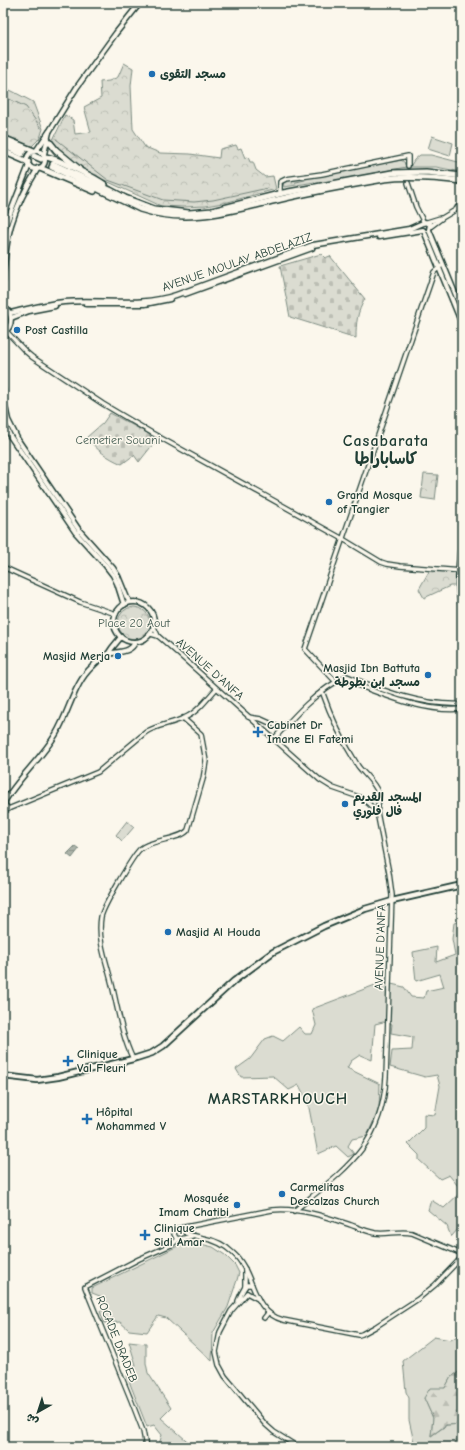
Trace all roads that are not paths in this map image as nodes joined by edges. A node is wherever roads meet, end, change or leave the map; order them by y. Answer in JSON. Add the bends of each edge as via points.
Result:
{"nodes":[{"id":1,"x":140,"y":3,"type":"edge"},
{"id":2,"x":49,"y":132,"type":"junction"},
{"id":3,"x":3,"y":138,"type":"edge"},
{"id":4,"x":48,"y":140,"type":"junction"},
{"id":5,"x":3,"y":141,"type":"edge"},
{"id":6,"x":3,"y":145,"type":"edge"},
{"id":7,"x":3,"y":151,"type":"edge"},
{"id":8,"x":32,"y":157,"type":"junction"},
{"id":9,"x":42,"y":158,"type":"junction"},
{"id":10,"x":52,"y":166,"type":"tunnel mouth"},
{"id":11,"x":408,"y":166,"type":"dead end"},
{"id":12,"x":39,"y":168,"type":"junction"},
{"id":13,"x":83,"y":173,"type":"junction"},
{"id":14,"x":462,"y":176,"type":"edge"},
{"id":15,"x":408,"y":182,"type":"dead end"},
{"id":16,"x":462,"y":182,"type":"edge"},
{"id":17,"x":109,"y":192,"type":"junction"},
{"id":18,"x":281,"y":192,"type":"junction"},
{"id":19,"x":461,"y":208,"type":"edge"},
{"id":20,"x":441,"y":218,"type":"junction"},
{"id":21,"x":424,"y":223,"type":"junction"},
{"id":22,"x":427,"y":229,"type":"junction"},
{"id":23,"x":3,"y":241,"type":"edge"},
{"id":24,"x":441,"y":265,"type":"junction"},
{"id":25,"x":3,"y":281,"type":"edge"},
{"id":26,"x":181,"y":294,"type":"junction"},
{"id":27,"x":106,"y":302,"type":"junction"},
{"id":28,"x":3,"y":306,"type":"edge"},
{"id":29,"x":462,"y":310,"type":"edge"},
{"id":30,"x":10,"y":313,"type":"junction"},
{"id":31,"x":11,"y":318,"type":"junction"},
{"id":32,"x":462,"y":321,"type":"edge"},
{"id":33,"x":5,"y":332,"type":"edge"},
{"id":34,"x":3,"y":390,"type":"edge"},
{"id":35,"x":3,"y":420,"type":"edge"},
{"id":36,"x":462,"y":535,"type":"edge"},
{"id":37,"x":343,"y":539,"type":"junction"},
{"id":38,"x":3,"y":567,"type":"edge"},
{"id":39,"x":461,"y":570,"type":"edge"},
{"id":40,"x":462,"y":595,"type":"edge"},
{"id":41,"x":130,"y":602,"type":"junction"},
{"id":42,"x":124,"y":605,"type":"junction"},
{"id":43,"x":462,"y":606,"type":"edge"},
{"id":44,"x":116,"y":614,"type":"junction"},
{"id":45,"x":154,"y":627,"type":"junction"},
{"id":46,"x":151,"y":634,"type":"junction"},
{"id":47,"x":158,"y":636,"type":"junction"},
{"id":48,"x":121,"y":637,"type":"junction"},
{"id":49,"x":135,"y":642,"type":"junction"},
{"id":50,"x":108,"y":654,"type":"junction"},
{"id":51,"x":341,"y":679,"type":"junction"},
{"id":52,"x":336,"y":682,"type":"junction"},
{"id":53,"x":216,"y":689,"type":"junction"},
{"id":54,"x":322,"y":691,"type":"junction"},
{"id":55,"x":462,"y":704,"type":"edge"},
{"id":56,"x":462,"y":709,"type":"edge"},
{"id":57,"x":248,"y":717,"type":"junction"},
{"id":58,"x":183,"y":718,"type":"junction"},
{"id":59,"x":283,"y":729,"type":"junction"},
{"id":60,"x":273,"y":740,"type":"junction"},
{"id":61,"x":3,"y":804,"type":"edge"},
{"id":62,"x":8,"y":809,"type":"junction"},
{"id":63,"x":3,"y":812,"type":"edge"},
{"id":64,"x":377,"y":812,"type":"junction"},
{"id":65,"x":462,"y":885,"type":"edge"},
{"id":66,"x":392,"y":901,"type":"junction"},
{"id":67,"x":132,"y":1059,"type":"junction"},
{"id":68,"x":3,"y":1076,"type":"edge"},
{"id":69,"x":294,"y":1211,"type":"junction"},
{"id":70,"x":190,"y":1226,"type":"junction"},
{"id":71,"x":180,"y":1228,"type":"junction"},
{"id":72,"x":185,"y":1232,"type":"junction"},
{"id":73,"x":192,"y":1236,"type":"junction"},
{"id":74,"x":175,"y":1237,"type":"junction"},
{"id":75,"x":184,"y":1238,"type":"junction"},
{"id":76,"x":179,"y":1239,"type":"junction"},
{"id":77,"x":174,"y":1243,"type":"junction"},
{"id":78,"x":462,"y":1255,"type":"edge"},
{"id":79,"x":245,"y":1269,"type":"junction"},
{"id":80,"x":245,"y":1287,"type":"junction"},
{"id":81,"x":253,"y":1287,"type":"junction"},
{"id":82,"x":249,"y":1294,"type":"junction"},
{"id":83,"x":259,"y":1300,"type":"junction"},
{"id":84,"x":237,"y":1304,"type":"junction"},
{"id":85,"x":268,"y":1313,"type":"junction"},
{"id":86,"x":264,"y":1318,"type":"dead end"},
{"id":87,"x":146,"y":1447,"type":"edge"},
{"id":88,"x":298,"y":1447,"type":"edge"}],
"edges":[{"from":1,"to":2,"type":"main road","via":[[77,87]]},
{"from":2,"to":4,"type":"main road"},
{"from":2,"to":8,"type":"main road"},
{"from":3,"to":8,"type":"highway"},
{"from":4,"to":9,"type":"main road"},
{"from":4,"to":13,"type":"highway"},
{"from":5,"to":6,"type":"highway","via":[[23,153]]},
{"from":7,"to":8,"type":"highway"},
{"from":8,"to":9,"type":"highway"},
{"from":8,"to":12,"type":"main road","via":[[35,168]]},
{"from":8,"to":23,"type":"main road","via":[[6,224]]},
{"from":9,"to":12,"type":"main road","via":[[45,162]]},
{"from":9,"to":13,"type":"highway","via":[[52,159]]},
{"from":10,"to":17,"type":"highway"},
{"from":11,"to":18,"type":"street","via":[[408,156],[282,180]]},
{"from":12,"to":17,"type":"highway","via":[[93,191]]},
{"from":12,"to":25,"type":"main road","via":[[11,225]]},
{"from":13,"to":17,"type":"highway","via":[[101,182]]},
{"from":14,"to":18,"type":"highway","via":[[392,172]]},
{"from":15,"to":21,"type":"street"},
{"from":16,"to":17,"type":"highway","via":[[399,177],[283,198],[212,215],[191,217],[153,213]]},
{"from":17,"to":18,"type":"highway","via":[[154,209],[189,213],[212,210]]},
{"from":19,"to":20,"type":"street","name":"AVENUE MOULAY ABDELAZIZ"},
{"from":20,"to":21,"type":"street","name":"AVENUE MOULAY ABDELAZIZ"},
{"from":20,"to":22,"type":"street","name":"AVENUE MOULAY ABDELAZIZ"},
{"from":21,"to":22,"type":"main road"},
{"from":21,"to":22,"type":"main road","via":[[422,226]]},
{"from":21,"to":26,"type":"main road","name":"AVENUE MOULAY ABDELAZIZ","via":[[409,229],[313,245]]},
{"from":22,"to":24,"type":"main road"},
{"from":22,"to":26,"type":"main road","name":"AVENUE MOULAY ABDELAZIZ","via":[[316,247]]},
{"from":24,"to":29,"type":"main road"},
{"from":24,"to":32,"type":"main road"},
{"from":24,"to":37,"type":"street","via":[[434,272]]},
{"from":26,"to":27,"type":"main road","name":"AVENUE MOULAY ABDELAZIZ","via":[[152,303]]},
{"from":27,"to":30,"type":"main road","name":"AVENUE MOULAY ABDELAZIZ","via":[[64,302]]},
{"from":27,"to":31,"type":"main road","name":"AVENUE MOULAY ABDELAZIZ","via":[[54,306]]},
{"from":28,"to":30,"type":"main road"},
{"from":30,"to":31,"type":"main road"},
{"from":31,"to":33,"type":"main road"},
{"from":33,"to":37,"type":"street","via":[[38,361],[103,404]]},
{"from":34,"to":41,"type":"main road","via":[[8,420],[18,440],[82,535],[113,568]]},
{"from":35,"to":42,"type":"main road","via":[[10,436],[73,528],[113,575]]},
{"from":36,"to":39,"type":"main road"},
{"from":37,"to":39,"type":"street","via":[[387,564]]},
{"from":37,"to":52,"type":"street","via":[[305,649]]},
{"from":38,"to":44,"type":"street","via":[[80,602]]},
{"from":39,"to":40,"type":"main road"},
{"from":39,"to":43,"type":"main road","via":[[459,596]]},
{"from":41,"to":42,"type":"main road"},
{"from":41,"to":45,"type":"main road","via":[[141,603],[151,610],[155,621]]},
{"from":42,"to":44,"type":"main road"},
{"from":44,"to":48,"type":"main road","via":[[115,629]]},
{"from":45,"to":46,"type":"main road"},
{"from":45,"to":47,"type":"street","name":"AVENUE D'ANFA"},
{"from":46,"to":47,"type":"street","name":"AVENUE D'ANFA"},
{"from":46,"to":49,"type":"main road","via":[[144,640]]},
{"from":47,"to":53,"type":"street","name":"AVENUE D'ANFA"},
{"from":48,"to":49,"type":"main road"},
{"from":48,"to":50,"type":"main road"},
{"from":49,"to":50,"type":"main road","via":[[129,649]]},
{"from":50,"to":61,"type":"main road","via":[[84,676],[56,734]]},
{"from":51,"to":52,"type":"street"},
{"from":51,"to":55,"type":"street","via":[[348,676],[421,701]]},
{"from":51,"to":56,"type":"street","via":[[425,707]]},
{"from":52,"to":54,"type":"street"},
{"from":53,"to":57,"type":"street","name":"AVENUE D'ANFA"},
{"from":53,"to":58,"type":"street","via":[[196,711]]},
{"from":54,"to":59,"type":"street"},
{"from":54,"to":64,"type":"street","via":[[331,718],[346,746],[378,791]]},
{"from":57,"to":59,"type":"street","name":"AVENUE D'ANFA"},
{"from":57,"to":60,"type":"street","name":"AVENUE D'ANFA"},
{"from":58,"to":62,"type":"street","via":[[149,730],[98,772]]},
{"from":58,"to":67,"type":"street","via":[[201,734],[206,761],[188,830],[141,848],[108,900],[101,916],[102,946]]},
{"from":59,"to":60,"type":"street"},
{"from":60,"to":64,"type":"street","name":"AVENUE D'ANFA","via":[[320,780],[360,797]]},
{"from":61,"to":62,"type":"main road"},
{"from":62,"to":63,"type":"street"},
{"from":64,"to":66,"type":"street","name":"AVENUE D'ANFA"},
{"from":65,"to":66,"type":"main road"},
{"from":66,"to":67,"type":"main road","via":[[345,917],[273,952],[234,981],[163,1046]]},
{"from":66,"to":69,"type":"street","name":"AVENUE D'ANFA","via":[[386,1077],[381,1111],[371,1136],[357,1156]]},
{"from":67,"to":68,"type":"main road","via":[[37,1080]]},
{"from":69,"to":70,"type":"street","via":[[272,1210]]},
{"from":69,"to":78,"type":"street","via":[[342,1222],[374,1233],[412,1233]]},
{"from":70,"to":71,"type":"street"},
{"from":70,"to":72,"type":"street"},
{"from":71,"to":72,"type":"street"},
{"from":71,"to":74,"type":"street","via":[[174,1231]]},
{"from":72,"to":73,"type":"street"},
{"from":72,"to":75,"type":"street"},
{"from":73,"to":75,"type":"street"},
{"from":73,"to":79,"type":"street","via":[[205,1238],[228,1248],[238,1257]]},
{"from":74,"to":76,"type":"street"},
{"from":74,"to":77,"type":"street"},
{"from":75,"to":76,"type":"street"},
{"from":76,"to":77,"type":"street","name":"ROCADE DRADEB"},
{"from":77,"to":87,"type":"street","name":"ROCADE DRADEB","via":[[85,1287],[132,1400]]},
{"from":78,"to":85,"type":"street","via":[[435,1285],[418,1299],[360,1335],[282,1320]]},
{"from":79,"to":80,"type":"street"},
{"from":79,"to":81,"type":"street"},
{"from":80,"to":81,"type":"street","via":[[249,1284]]},
{"from":80,"to":82,"type":"street"},
{"from":80,"to":84,"type":"street"},
{"from":81,"to":82,"type":"street","via":[[254,1292]]},
{"from":81,"to":83,"type":"street"},
{"from":82,"to":83,"type":"street"},
{"from":82,"to":84,"type":"street"},
{"from":83,"to":85,"type":"street"},
{"from":84,"to":88,"type":"street","via":[[220,1332],[216,1352],[219,1365],[225,1376],[265,1424]]},
{"from":85,"to":86,"type":"street"}]}
